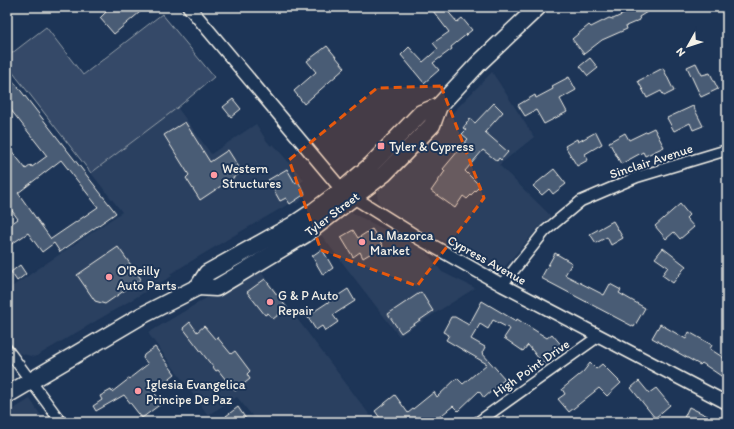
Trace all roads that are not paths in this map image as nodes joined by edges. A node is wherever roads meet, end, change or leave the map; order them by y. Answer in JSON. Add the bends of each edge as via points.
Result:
{"nodes":[{"id":1,"x":188,"y":7,"type":"edge"},
{"id":2,"x":538,"y":7,"type":"edge"},
{"id":3,"x":727,"y":150,"type":"edge"},
{"id":4,"x":348,"y":194,"type":"junction"},
{"id":5,"x":502,"y":285,"type":"junction"},
{"id":6,"x":599,"y":336,"type":"junction"},
{"id":7,"x":7,"y":349,"type":"edge"},
{"id":8,"x":31,"y":380,"type":"junction"},
{"id":9,"x":7,"y":395,"type":"edge"},
{"id":10,"x":727,"y":403,"type":"edge"},
{"id":11,"x":61,"y":422,"type":"edge"},
{"id":12,"x":478,"y":422,"type":"edge"}],
"edges":[{"from":1,"to":4,"type":"street","name":"Cypress Avenue"},
{"from":2,"to":4,"type":"main road","name":"Tyler Street","via":[[478,64],[439,106],[432,124],[384,174]]},
{"from":3,"to":5,"type":"street","name":"Sinclair Avenue","via":[[637,177],[581,201],[545,231]]},
{"from":4,"to":5,"type":"street","name":"Cypress Avenue"},
{"from":4,"to":8,"type":"main road","name":"Tyler Street","via":[[306,234],[216,288],[198,287],[141,316]]},
{"from":5,"to":6,"type":"street","name":"Cypress Avenue"},
{"from":6,"to":10,"type":"street","name":"Cypress Avenue"},
{"from":6,"to":12,"type":"street","name":"High Point Drive"},
{"from":7,"to":8,"type":"street"},
{"from":8,"to":9,"type":"main road","name":"Tyler Street"},
{"from":8,"to":11,"type":"street"}]}
